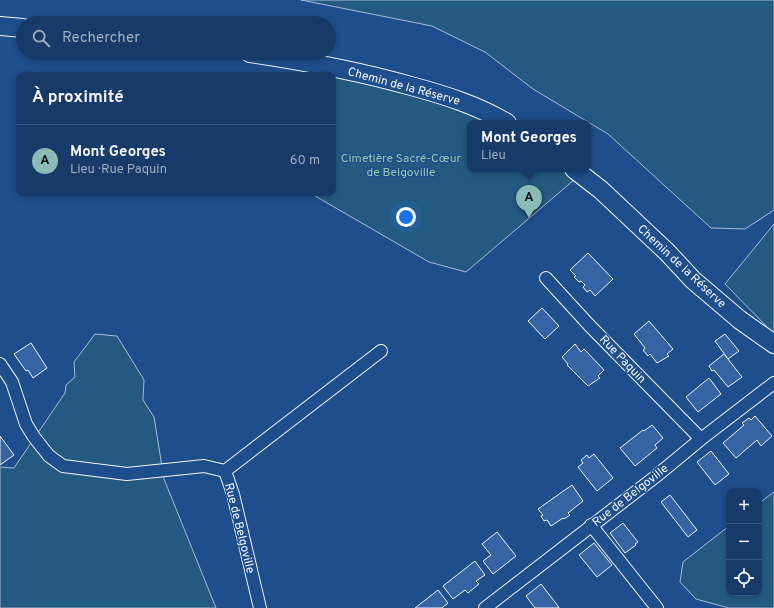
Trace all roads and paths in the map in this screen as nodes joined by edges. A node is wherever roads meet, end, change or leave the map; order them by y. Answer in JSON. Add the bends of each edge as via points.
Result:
{"nodes":[{"id":1,"x":0,"y":26,"type":"edge"},
{"id":2,"x":16,"y":27,"type":"edge"},
{"id":3,"x":293,"y":60,"type":"edge"},
{"id":4,"x":501,"y":120,"type":"edge"},
{"id":5,"x":578,"y":172,"type":"edge"},
{"id":6,"x":546,"y":278,"type":"dead end"},
{"id":7,"x":774,"y":344,"type":"edge"},
{"id":8,"x":381,"y":351,"type":"dead end"},
{"id":9,"x":0,"y":364,"type":"edge"},
{"id":10,"x":774,"y":383,"type":"edge"},
{"id":11,"x":701,"y":439,"type":"junction"},
{"id":12,"x":225,"y":471,"type":"junction"},
{"id":13,"x":591,"y":526,"type":"junction"},
{"id":14,"x":260,"y":608,"type":"edge"},
{"id":15,"x":485,"y":608,"type":"edge"},
{"id":16,"x":657,"y":608,"type":"edge"}],
"edges":[{"from":1,"to":2,"type":"street"},
{"from":3,"to":4,"type":"street","name":"Chemin de la Réserve","via":[[378,76],[468,103]]},
{"from":5,"to":7,"type":"street","name":"Chemin de la Réserve","via":[[602,190],[693,280],[740,320]]},
{"from":6,"to":11,"type":"street","name":"Rue Paquin"},
{"from":8,"to":12,"type":"street"},
{"from":9,"to":12,"type":"street","name":"Rue de Belgoville","via":[[12,382],[26,424],[34,437],[49,456],[63,466],[127,474],[204,466]]},
{"from":10,"to":11,"type":"street","name":"Rue de Belgoville"},
{"from":11,"to":13,"type":"street","name":"Rue de Belgoville"},
{"from":12,"to":14,"type":"street","name":"Rue de Belgoville","via":[[233,494]]},
{"from":13,"to":15,"type":"street","name":"Rue de Belgoville"},
{"from":13,"to":16,"type":"street"}]}
